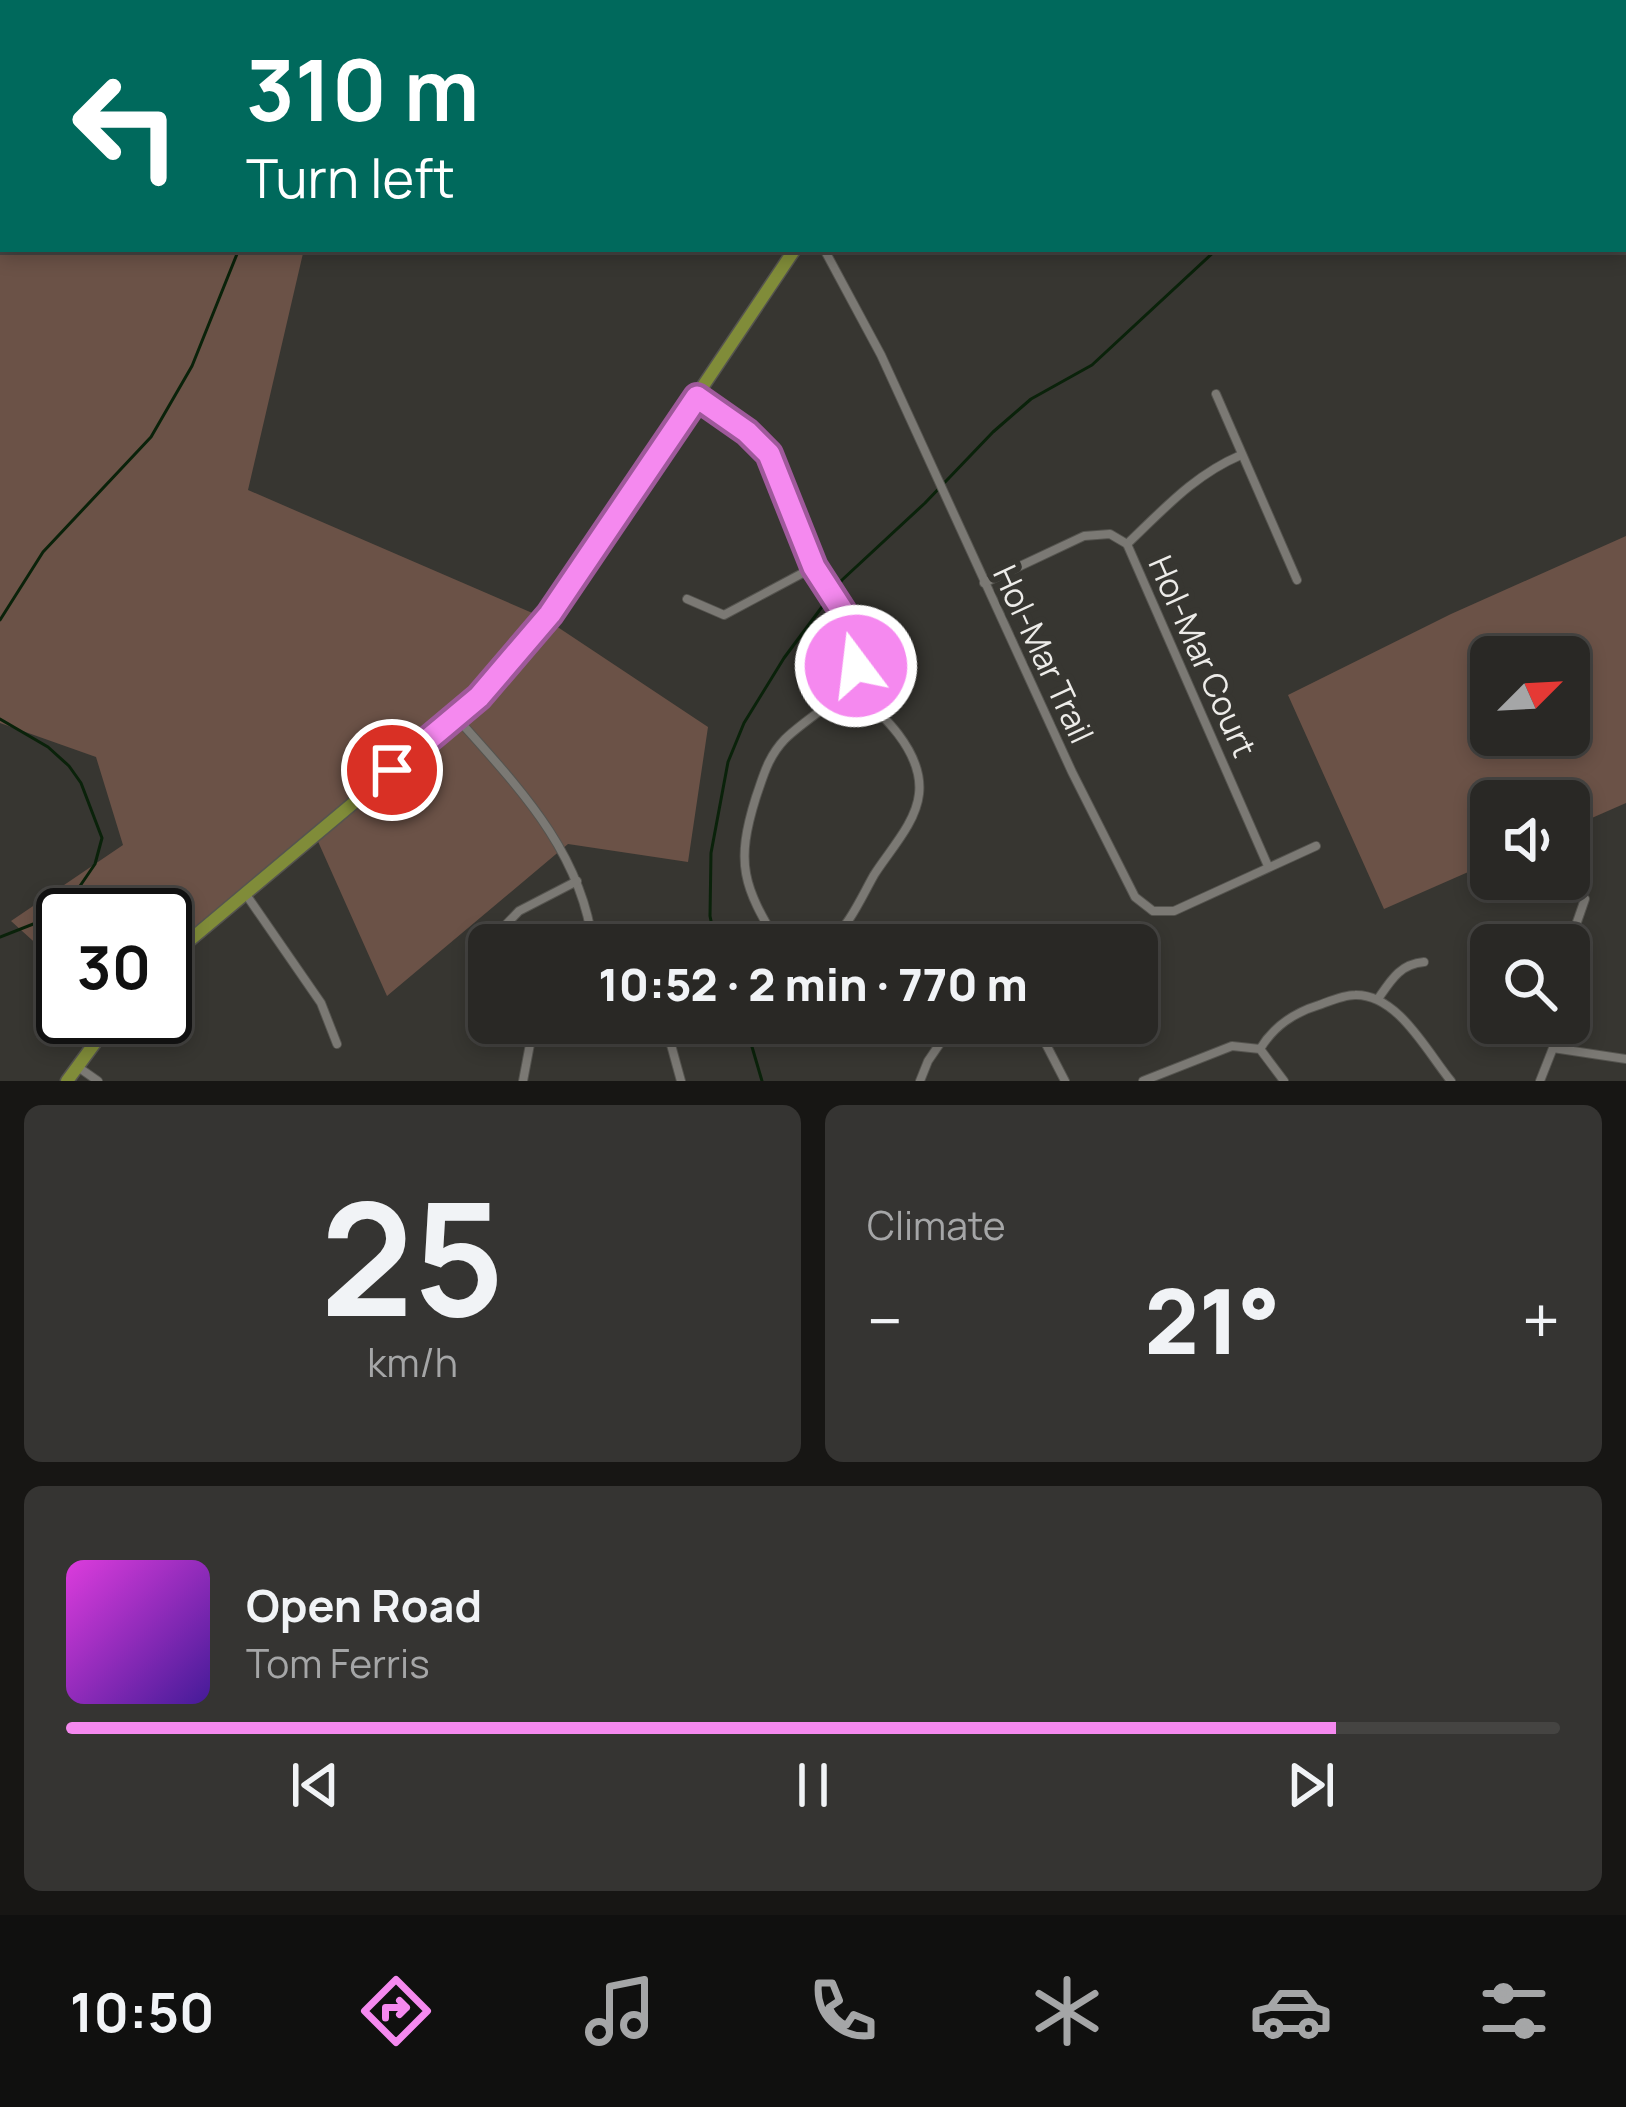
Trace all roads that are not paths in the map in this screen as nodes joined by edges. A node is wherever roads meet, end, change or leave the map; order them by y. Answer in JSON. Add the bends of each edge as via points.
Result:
{"nodes":[{"id":1,"x":793,"y":252,"type":"edge"},
{"id":2,"x":826,"y":252,"type":"edge"},
{"id":3,"x":1216,"y":394,"type":"dead end"},
{"id":4,"x":697,"y":397,"type":"junction"},
{"id":5,"x":1240,"y":455,"type":"junction"},
{"id":6,"x":1127,"y":544,"type":"junction"},
{"id":7,"x":814,"y":567,"type":"junction"},
{"id":8,"x":1297,"y":580,"type":"dead end"},
{"id":9,"x":984,"y":583,"type":"junction"},
{"id":10,"x":687,"y":599,"type":"dead end"},
{"id":11,"x":852,"y":687,"type":"junction"},
{"id":12,"x":456,"y":717,"type":"junction"},
{"id":13,"x":1316,"y":846,"type":"dead end"},
{"id":14,"x":1268,"y":866,"type":"junction"},
{"id":15,"x":578,"y":881,"type":"junction"},
{"id":16,"x":245,"y":893,"type":"junction"},
{"id":17,"x":506,"y":924,"type":"edge"},
{"id":18,"x":587,"y":924,"type":"edge"},
{"id":19,"x":767,"y":924,"type":"edge"},
{"id":20,"x":844,"y":924,"type":"edge"},
{"id":21,"x":192,"y":938,"type":"edge"},
{"id":22,"x":1424,"y":962,"type":"dead end"},
{"id":23,"x":1378,"y":999,"type":"junction"},
{"id":24,"x":94,"y":1044,"type":"edge"},
{"id":25,"x":338,"y":1044,"type":"dead end"},
{"id":26,"x":530,"y":1044,"type":"edge"},
{"id":27,"x":671,"y":1044,"type":"edge"},
{"id":28,"x":942,"y":1044,"type":"edge"},
{"id":29,"x":1045,"y":1044,"type":"edge"},
{"id":30,"x":1553,"y":1044,"type":"edge"},
{"id":31,"x":1553,"y":1048,"type":"junction"},
{"id":32,"x":1260,"y":1049,"type":"junction"},
{"id":33,"x":1626,"y":1059,"type":"edge"},
{"id":34,"x":78,"y":1066,"type":"junction"},
{"id":35,"x":67,"y":1081,"type":"edge"},
{"id":36,"x":98,"y":1081,"type":"edge"},
{"id":37,"x":523,"y":1081,"type":"edge"},
{"id":38,"x":681,"y":1081,"type":"edge"},
{"id":39,"x":920,"y":1081,"type":"edge"},
{"id":40,"x":1065,"y":1081,"type":"edge"},
{"id":41,"x":1143,"y":1081,"type":"edge"},
{"id":42,"x":1284,"y":1081,"type":"edge"},
{"id":43,"x":1450,"y":1081,"type":"edge"},
{"id":44,"x":1540,"y":1081,"type":"edge"}],
"edges":[{"from":1,"to":4,"type":"main road"},
{"from":2,"to":9,"type":"street","name":"Hol-Mar Trail"},
{"from":3,"to":5,"type":"street"},
{"from":4,"to":7,"type":"street","via":[[769,454]]},
{"from":4,"to":12,"type":"main road","via":[[550,614]]},
{"from":5,"to":6,"type":"street","via":[[1186,486]]},
{"from":5,"to":8,"type":"street"},
{"from":6,"to":9,"type":"street","name":"Hol-Mar Court","via":[[1110,534],[1084,536]]},
{"from":6,"to":14,"type":"street","name":"Hol-Mar Court"},
{"from":7,"to":10,"type":"street","via":[[724,614]]},
{"from":7,"to":11,"type":"street","via":[[849,621]]},
{"from":9,"to":14,"type":"street","name":"Hol-Mar Trail","via":[[1142,906],[1174,910]]},
{"from":11,"to":19,"type":"street","via":[[766,762],[742,863]]},
{"from":11,"to":20,"type":"street","via":[[892,725],[919,778],[919,796]]},
{"from":12,"to":15,"type":"street","via":[[551,829]]},
{"from":12,"to":16,"type":"main road"},
{"from":13,"to":14,"type":"street","name":"Hol-Mar Trail"},
{"from":15,"to":17,"type":"street"},
{"from":15,"to":18,"type":"street"},
{"from":16,"to":21,"type":"main road"},
{"from":16,"to":25,"type":"street","via":[[321,1003]]},
{"from":22,"to":23,"type":"street","via":[[1409,963]]},
{"from":23,"to":32,"type":"street","via":[[1353,994],[1312,1006],[1287,1018]]},
{"from":23,"to":43,"type":"street"},
{"from":24,"to":34,"type":"main road"},
{"from":26,"to":37,"type":"street"},
{"from":27,"to":38,"type":"street"},
{"from":28,"to":39,"type":"street"},
{"from":29,"to":40,"type":"street"},
{"from":30,"to":31,"type":"street"},
{"from":31,"to":33,"type":"street"},
{"from":31,"to":44,"type":"street"},
{"from":32,"to":41,"type":"street","via":[[1232,1046]]},
{"from":32,"to":42,"type":"street"},
{"from":34,"to":35,"type":"main road"},
{"from":34,"to":36,"type":"street"}]}
